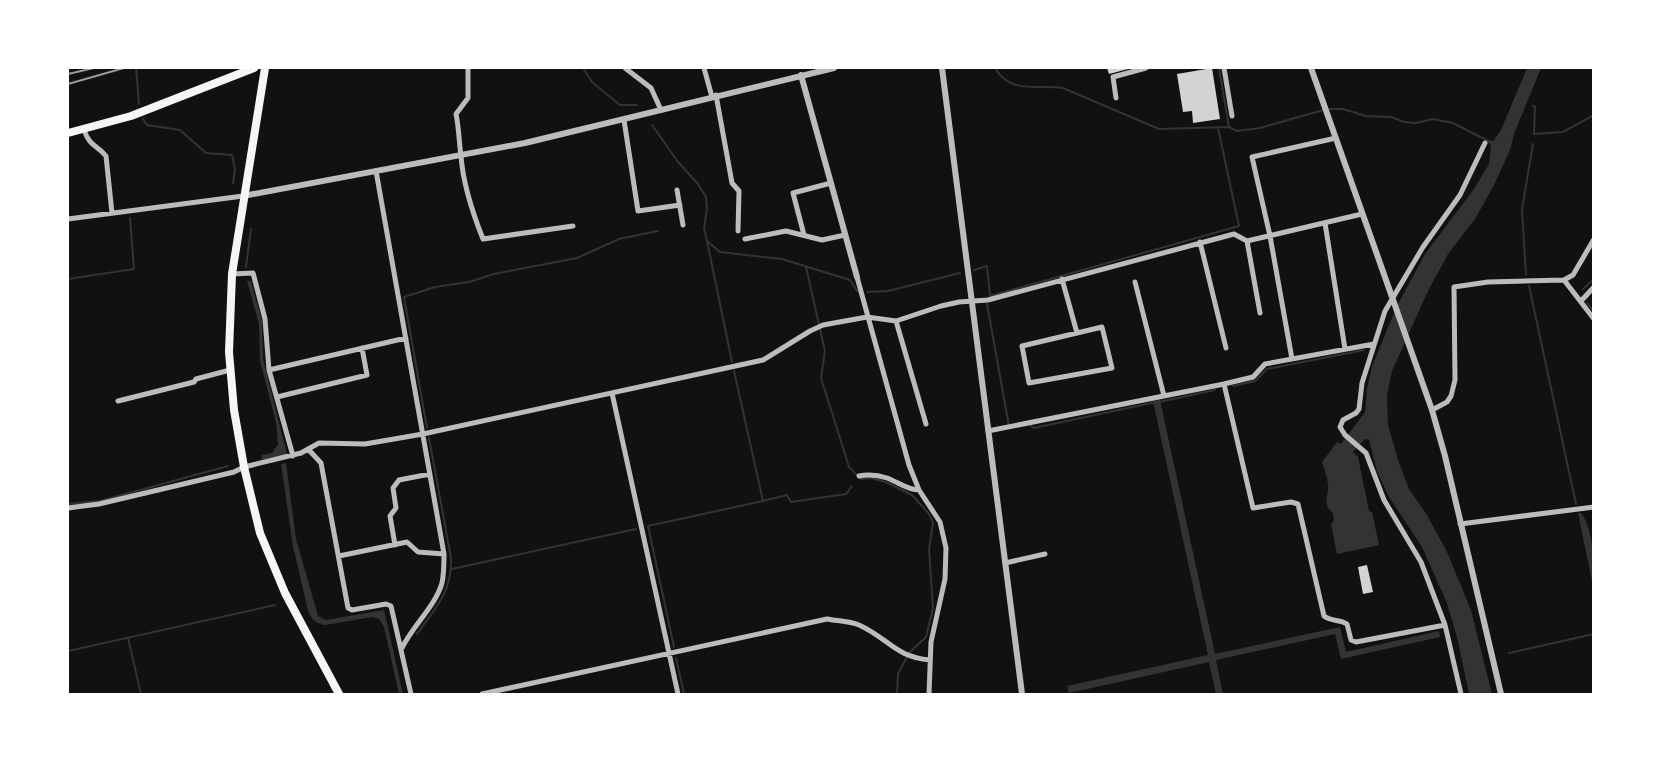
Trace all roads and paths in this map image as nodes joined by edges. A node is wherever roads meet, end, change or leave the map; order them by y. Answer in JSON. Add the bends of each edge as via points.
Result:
{"nodes":[{"id":1,"x":254,"y":68,"type":"edge"},
{"id":2,"x":265,"y":68,"type":"edge"},
{"id":3,"x":468,"y":68,"type":"edge"},
{"id":4,"x":625,"y":68,"type":"edge"},
{"id":5,"x":704,"y":68,"type":"edge"},
{"id":6,"x":834,"y":68,"type":"edge"},
{"id":7,"x":942,"y":68,"type":"edge"},
{"id":8,"x":1146,"y":68,"type":"edge"},
{"id":9,"x":1224,"y":68,"type":"edge"},
{"id":10,"x":1311,"y":68,"type":"edge"},
{"id":11,"x":801,"y":75,"type":"junction"},
{"id":12,"x":714,"y":96,"type":"junction"},
{"id":13,"x":1116,"y":98,"type":"dead end"},
{"id":14,"x":661,"y":110,"type":"junction"},
{"id":15,"x":1232,"y":116,"type":"dead end"},
{"id":16,"x":624,"y":120,"type":"junction"},
{"id":17,"x":84,"y":129,"type":"junction"},
{"id":18,"x":68,"y":133,"type":"edge"},
{"id":19,"x":1336,"y":138,"type":"junction"},
{"id":20,"x":1485,"y":143,"type":"dead end"},
{"id":21,"x":460,"y":156,"type":"junction"},
{"id":22,"x":376,"y":171,"type":"junction"},
{"id":23,"x":831,"y":183,"type":"junction"},
{"id":24,"x":677,"y":190,"type":"dead end"},
{"id":25,"x":243,"y":196,"type":"junction"},
{"id":26,"x":680,"y":205,"type":"junction"},
{"id":27,"x":112,"y":213,"type":"junction"},
{"id":28,"x":1362,"y":214,"type":"junction"},
{"id":29,"x":68,"y":219,"type":"edge"},
{"id":30,"x":1325,"y":223,"type":"junction"},
{"id":31,"x":683,"y":225,"type":"dead end"},
{"id":32,"x":573,"y":226,"type":"dead end"},
{"id":33,"x":738,"y":231,"type":"dead end"},
{"id":34,"x":804,"y":235,"type":"junction"},
{"id":35,"x":845,"y":235,"type":"junction"},
{"id":36,"x":1270,"y":236,"type":"junction"},
{"id":37,"x":745,"y":239,"type":"dead end"},
{"id":38,"x":1593,"y":239,"type":"edge"},
{"id":39,"x":1247,"y":241,"type":"junction"},
{"id":40,"x":1200,"y":242,"type":"junction"},
{"id":41,"x":232,"y":274,"type":"junction"},
{"id":42,"x":856,"y":277,"type":"joint"},
{"id":43,"x":1062,"y":279,"type":"junction"},
{"id":44,"x":1564,"y":280,"type":"junction"},
{"id":45,"x":1135,"y":282,"type":"dead end"},
{"id":46,"x":1593,"y":287,"type":"edge"},
{"id":47,"x":1392,"y":299,"type":"junction"},
{"id":48,"x":1581,"y":301,"type":"junction"},
{"id":49,"x":972,"y":302,"type":"junction"},
{"id":50,"x":1260,"y":313,"type":"dead end"},
{"id":51,"x":867,"y":317,"type":"junction"},
{"id":52,"x":1593,"y":319,"type":"edge"},
{"id":53,"x":896,"y":321,"type":"junction"},
{"id":54,"x":1077,"y":333,"type":"junction"},
{"id":55,"x":406,"y":338,"type":"junction"},
{"id":56,"x":1374,"y":344,"type":"junction"},
{"id":57,"x":362,"y":348,"type":"junction"},
{"id":58,"x":1226,"y":348,"type":"dead end"},
{"id":59,"x":1345,"y":349,"type":"junction"},
{"id":60,"x":1292,"y":359,"type":"junction"},
{"id":61,"x":230,"y":370,"type":"junction"},
{"id":62,"x":269,"y":370,"type":"junction"},
{"id":63,"x":1224,"y":384,"type":"junction"},
{"id":64,"x":612,"y":393,"type":"junction"},
{"id":65,"x":1164,"y":396,"type":"junction"},
{"id":66,"x":278,"y":397,"type":"junction"},
{"id":67,"x":118,"y":401,"type":"dead end"},
{"id":68,"x":1432,"y":410,"type":"junction"},
{"id":69,"x":926,"y":424,"type":"dead end"},
{"id":70,"x":988,"y":431,"type":"junction"},
{"id":71,"x":423,"y":434,"type":"junction"},
{"id":72,"x":308,"y":449,"type":"junction"},
{"id":73,"x":293,"y":456,"type":"junction"},
{"id":74,"x":244,"y":467,"type":"junction"},
{"id":75,"x":430,"y":474,"type":"junction"},
{"id":76,"x":859,"y":476,"type":"dead end"},
{"id":77,"x":919,"y":490,"type":"junction"},
{"id":78,"x":1593,"y":507,"type":"edge"},
{"id":79,"x":68,"y":508,"type":"edge"},
{"id":80,"x":1460,"y":524,"type":"junction"},
{"id":81,"x":395,"y":545,"type":"junction"},
{"id":82,"x":444,"y":554,"type":"junction"},
{"id":83,"x":1046,"y":555,"type":"dead end"},
{"id":84,"x":339,"y":556,"type":"junction"},
{"id":85,"x":1005,"y":562,"type":"junction"},
{"id":86,"x":1445,"y":625,"type":"junction"},
{"id":87,"x":402,"y":648,"type":"junction"},
{"id":88,"x":669,"y":654,"type":"junction"},
{"id":89,"x":930,"y":660,"type":"junction"},
{"id":90,"x":339,"y":694,"type":"edge"},
{"id":91,"x":411,"y":694,"type":"edge"},
{"id":92,"x":482,"y":694,"type":"edge"},
{"id":93,"x":678,"y":694,"type":"edge"},
{"id":94,"x":929,"y":694,"type":"edge"},
{"id":95,"x":1022,"y":694,"type":"edge"},
{"id":96,"x":1461,"y":694,"type":"edge"},
{"id":97,"x":1501,"y":694,"type":"edge"}],
"edges":[{"from":1,"to":17,"type":"highway","via":[[130,116]]},
{"from":2,"to":25,"type":"highway"},
{"from":3,"to":21,"type":"street","via":[[468,98],[456,114]]},
{"from":4,"to":14,"type":"street","via":[[651,88]]},
{"from":5,"to":12,"type":"street"},
{"from":6,"to":11,"type":"street"},
{"from":7,"to":49,"type":"street"},
{"from":8,"to":13,"type":"street","via":[[1113,77]]},
{"from":9,"to":15,"type":"street"},
{"from":10,"to":19,"type":"street"},
{"from":11,"to":12,"type":"street"},
{"from":11,"to":23,"type":"street"},
{"from":12,"to":14,"type":"street"},
{"from":12,"to":33,"type":"street","via":[[732,183],[738,191]]},
{"from":14,"to":16,"type":"street"},
{"from":16,"to":21,"type":"street"},
{"from":16,"to":26,"type":"street","via":[[638,210]]},
{"from":17,"to":18,"type":"highway"},
{"from":17,"to":27,"type":"street","via":[[93,146],[106,156]]},
{"from":19,"to":28,"type":"street"},
{"from":19,"to":36,"type":"street","via":[[1252,157]]},
{"from":20,"to":47,"type":"street","via":[[1460,195]]},
{"from":21,"to":22,"type":"street"},
{"from":21,"to":32,"type":"street","via":[[483,239]]},
{"from":22,"to":25,"type":"street"},
{"from":22,"to":55,"type":"street"},
{"from":23,"to":34,"type":"street","via":[[793,193]]},
{"from":23,"to":35,"type":"street"},
{"from":24,"to":26,"type":"street"},
{"from":25,"to":27,"type":"street"},
{"from":25,"to":41,"type":"highway"},
{"from":26,"to":31,"type":"street"},
{"from":27,"to":29,"type":"street"},
{"from":28,"to":30,"type":"street"},
{"from":28,"to":47,"type":"street"},
{"from":30,"to":36,"type":"street"},
{"from":30,"to":59,"type":"street"},
{"from":34,"to":35,"type":"street","via":[[822,240]]},
{"from":34,"to":37,"type":"street","via":[[786,231]]},
{"from":35,"to":42,"type":"street"},
{"from":36,"to":39,"type":"street"},
{"from":36,"to":60,"type":"street"},
{"from":38,"to":44,"type":"street","via":[[1573,274]]},
{"from":39,"to":40,"type":"street","via":[[1234,234]]},
{"from":39,"to":50,"type":"street"},
{"from":40,"to":43,"type":"street"},
{"from":40,"to":58,"type":"street"},
{"from":41,"to":61,"type":"highway"},
{"from":41,"to":62,"type":"street","via":[[253,273],[265,319]]},
{"from":42,"to":51,"type":"street"},
{"from":43,"to":49,"type":"street"},
{"from":43,"to":54,"type":"street"},
{"from":44,"to":48,"type":"street"},
{"from":44,"to":68,"type":"street","via":[[1454,287],[1455,380],[1447,402]]},
{"from":45,"to":65,"type":"street"},
{"from":46,"to":48,"type":"street"},
{"from":47,"to":56,"type":"street"},
{"from":47,"to":68,"type":"street"},
{"from":48,"to":52,"type":"street"},
{"from":49,"to":53,"type":"street","via":[[941,306]]},
{"from":49,"to":70,"type":"street"},
{"from":51,"to":53,"type":"street"},
{"from":51,"to":64,"type":"street","via":[[820,326],[763,360]]},
{"from":51,"to":77,"type":"street"},
{"from":53,"to":69,"type":"street"},
{"from":54,"to":54,"type":"street","via":[[1102,327],[1112,368],[1029,383],[1022,346]]},
{"from":55,"to":57,"type":"street"},
{"from":55,"to":71,"type":"street"},
{"from":56,"to":59,"type":"street"},
{"from":56,"to":86,"type":"street","via":[[1359,409],[1340,423],[1341,431],[1366,453],[1383,500],[1421,562]]},
{"from":57,"to":62,"type":"street"},
{"from":57,"to":66,"type":"street","via":[[368,375]]},
{"from":59,"to":60,"type":"street"},
{"from":60,"to":63,"type":"street","via":[[1265,364],[1253,377]]},
{"from":61,"to":67,"type":"street"},
{"from":61,"to":74,"type":"highway"},
{"from":62,"to":66,"type":"street"},
{"from":63,"to":65,"type":"street"},
{"from":63,"to":86,"type":"street","via":[[1253,508],[1298,504],[1324,616],[1347,624],[1351,640],[1356,642]]},
{"from":64,"to":71,"type":"street"},
{"from":64,"to":88,"type":"street"},
{"from":65,"to":70,"type":"street"},
{"from":66,"to":73,"type":"street"},
{"from":68,"to":80,"type":"street"},
{"from":70,"to":85,"type":"street"},
{"from":71,"to":72,"type":"street","via":[[365,444],[326,442]]},
{"from":71,"to":75,"type":"street"},
{"from":72,"to":73,"type":"street"},
{"from":72,"to":84,"type":"street","via":[[321,463]]},
{"from":73,"to":74,"type":"street"},
{"from":74,"to":79,"type":"street","via":[[121,499]]},
{"from":74,"to":90,"type":"highway","via":[[260,533],[281,583]]},
{"from":75,"to":81,"type":"street","via":[[399,480],[393,488],[396,508],[390,516]]},
{"from":75,"to":82,"type":"street"},
{"from":76,"to":77,"type":"street","via":[[874,475]]},
{"from":77,"to":89,"type":"street","via":[[940,522],[946,548],[945,579]]},
{"from":78,"to":80,"type":"street"},
{"from":80,"to":97,"type":"street"},
{"from":81,"to":82,"type":"street","via":[[408,542],[418,552]]},
{"from":81,"to":84,"type":"street"},
{"from":82,"to":87,"type":"street","via":[[442,584]]},
{"from":83,"to":85,"type":"street"},
{"from":84,"to":87,"type":"street","via":[[348,608],[391,606]]},
{"from":85,"to":95,"type":"street"},
{"from":86,"to":96,"type":"street"},
{"from":87,"to":91,"type":"street"},
{"from":88,"to":89,"type":"street","via":[[827,619],[859,625],[907,656]]},
{"from":88,"to":92,"type":"street"},
{"from":88,"to":93,"type":"street"},
{"from":89,"to":94,"type":"street"}]}
